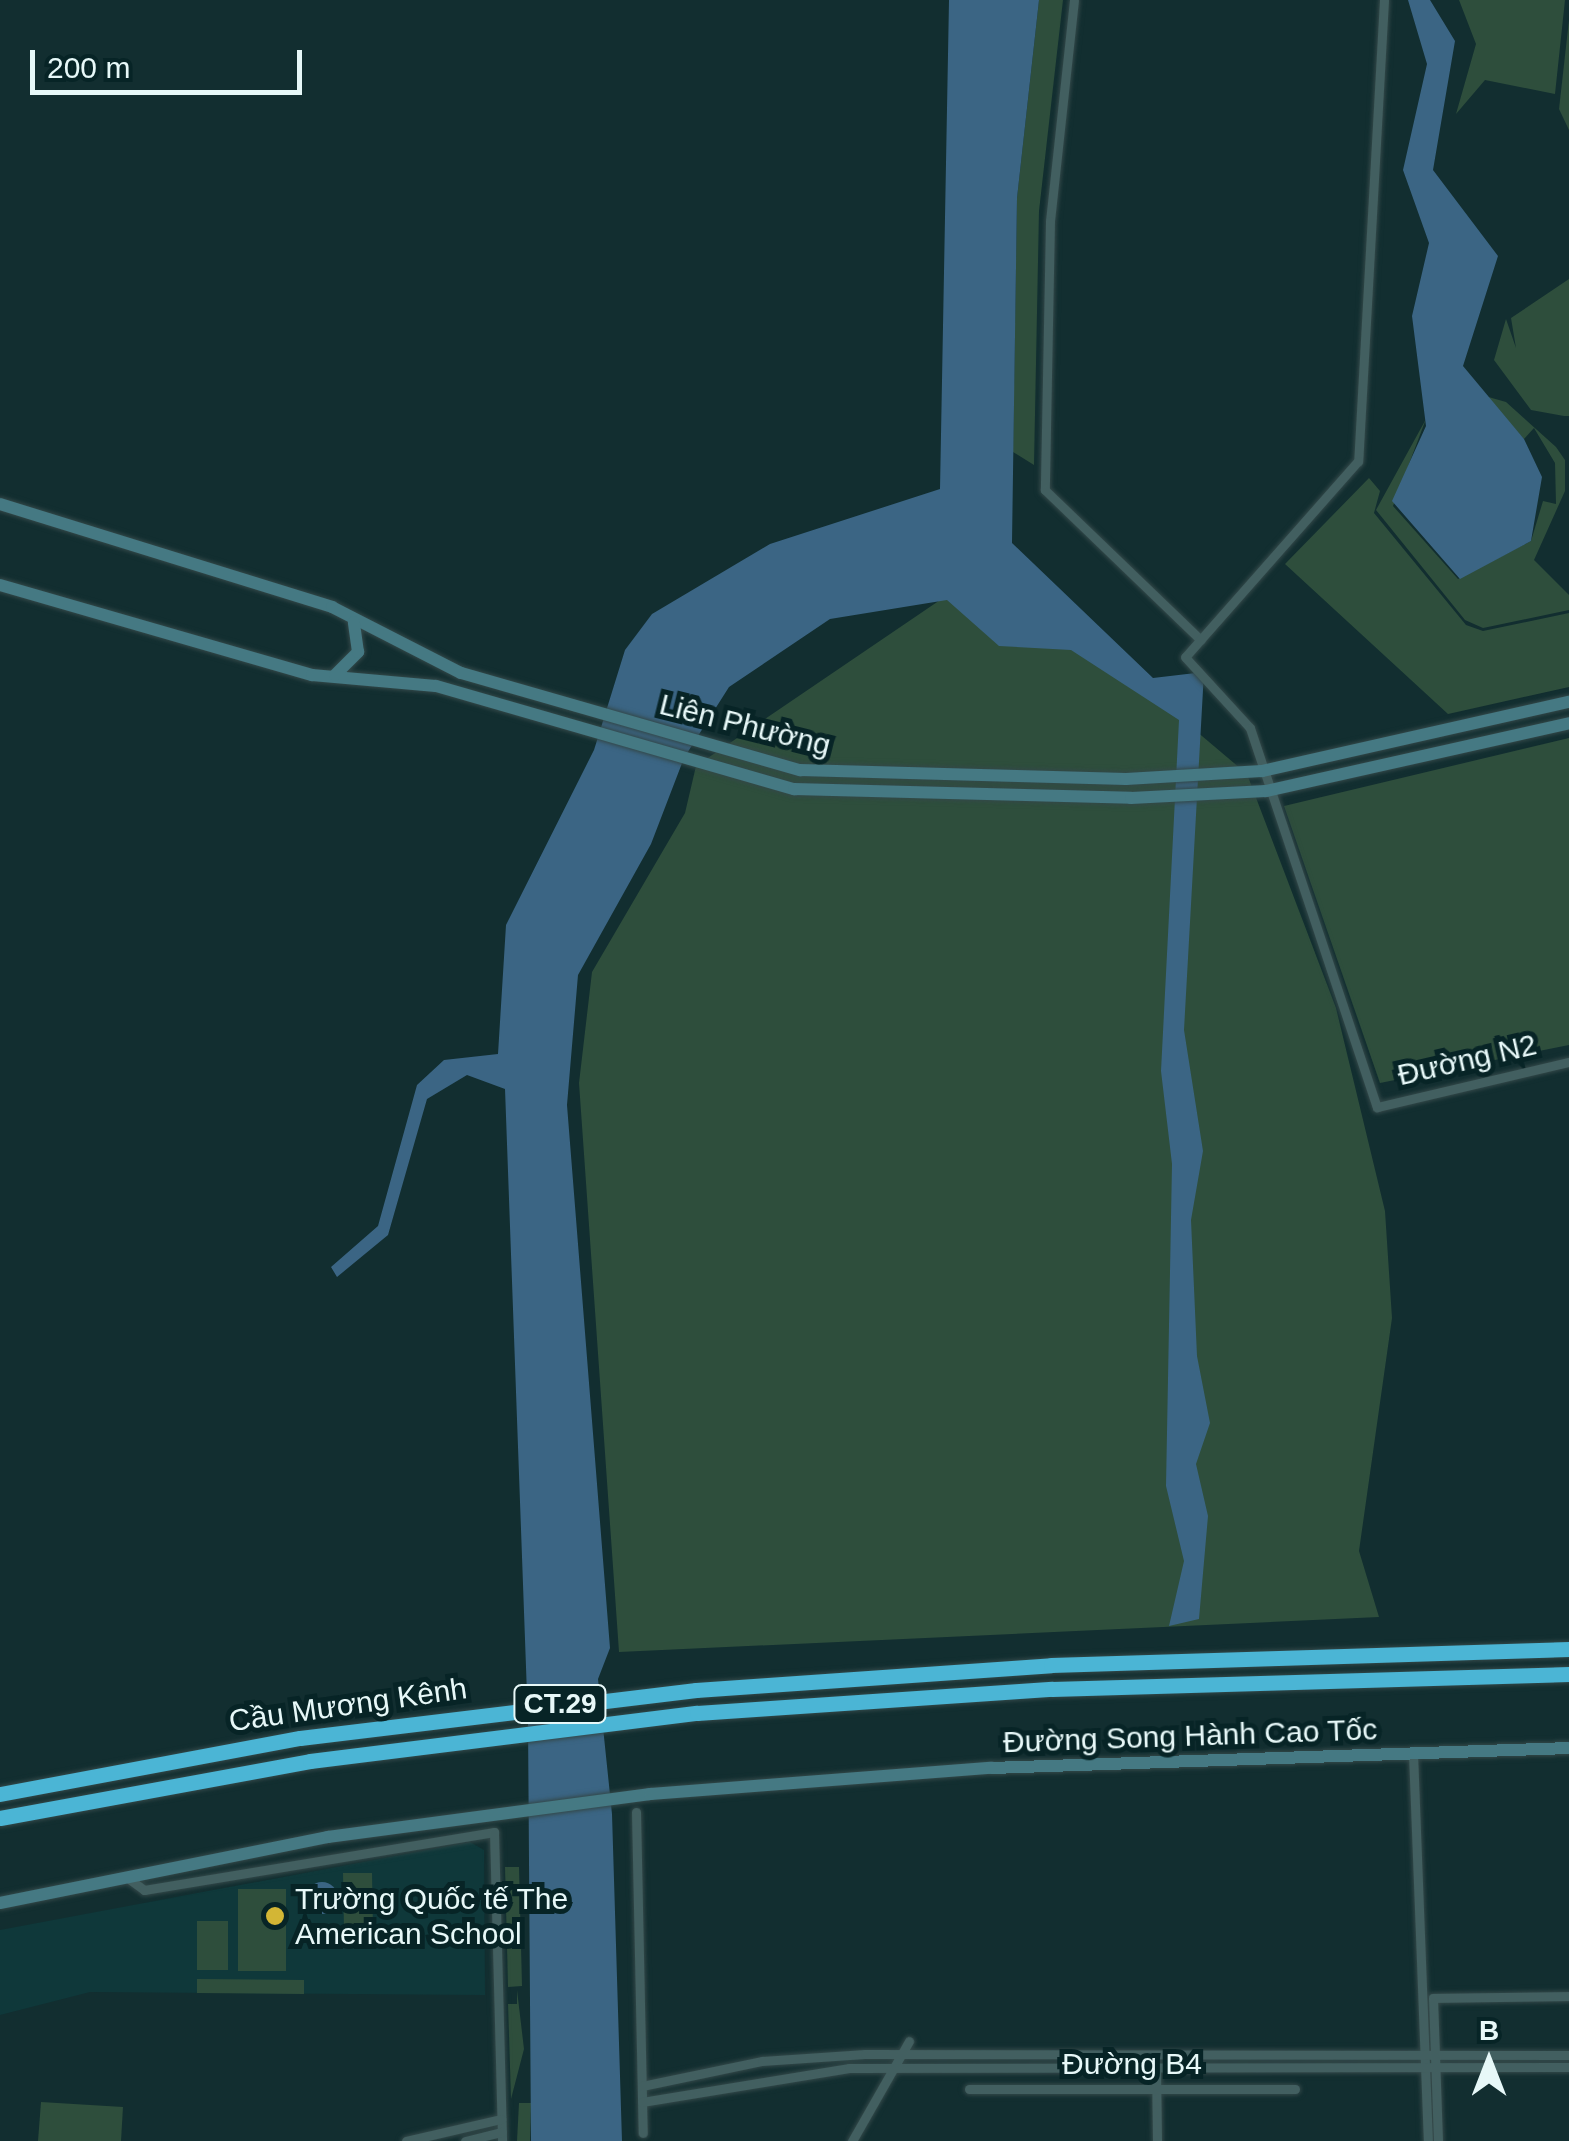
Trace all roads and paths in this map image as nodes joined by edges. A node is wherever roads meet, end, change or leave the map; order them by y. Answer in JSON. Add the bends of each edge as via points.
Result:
{"nodes":[{"id":1,"x":1074,"y":0,"type":"edge"},
{"id":2,"x":1384,"y":0,"type":"edge"},
{"id":3,"x":0,"y":504,"type":"edge"},
{"id":4,"x":0,"y":585,"type":"edge"},
{"id":5,"x":349,"y":616,"type":"junction"},
{"id":6,"x":1201,"y":640,"type":"junction"},
{"id":7,"x":331,"y":676,"type":"junction"},
{"id":8,"x":1569,"y":702,"type":"edge"},
{"id":9,"x":1569,"y":723,"type":"edge"},
{"id":10,"x":1349,"y":751,"type":"junction"},
{"id":11,"x":1262,"y":771,"type":"junction"},
{"id":12,"x":1354,"y":772,"type":"junction"},
{"id":13,"x":1266,"y":791,"type":"junction"},
{"id":14,"x":1569,"y":1062,"type":"edge"},
{"id":15,"x":1569,"y":1649,"type":"edge"},
{"id":16,"x":1569,"y":1674,"type":"edge"},
{"id":17,"x":1569,"y":1748,"type":"edge"},
{"id":18,"x":1413,"y":1753,"type":"junction"},
{"id":19,"x":0,"y":1794,"type":"edge"},
{"id":20,"x":636,"y":1812,"type":"dead end"},
{"id":21,"x":0,"y":1818,"type":"edge"},
{"id":22,"x":123,"y":1874,"type":"junction"},
{"id":23,"x":0,"y":1903,"type":"edge"},
{"id":24,"x":1569,"y":1996,"type":"edge"},
{"id":25,"x":909,"y":2042,"type":"dead end"},
{"id":26,"x":902,"y":2054,"type":"junction"},
{"id":27,"x":1430,"y":2055,"type":"junction"},
{"id":28,"x":1569,"y":2055,"type":"edge"},
{"id":29,"x":892,"y":2067,"type":"junction"},
{"id":30,"x":1569,"y":2067,"type":"edge"},
{"id":31,"x":1156,"y":2068,"type":"junction"},
{"id":32,"x":1430,"y":2069,"type":"junction"},
{"id":33,"x":642,"y":2086,"type":"junction"},
{"id":34,"x":969,"y":2089,"type":"dead end"},
{"id":35,"x":1156,"y":2090,"type":"junction"},
{"id":36,"x":1295,"y":2090,"type":"dead end"},
{"id":37,"x":642,"y":2102,"type":"junction"},
{"id":38,"x":502,"y":2119,"type":"junction"},
{"id":39,"x":642,"y":2134,"type":"dead end"},
{"id":40,"x":502,"y":2136,"type":"edge"},
{"id":41,"x":406,"y":2141,"type":"edge"},
{"id":42,"x":465,"y":2141,"type":"edge"},
{"id":43,"x":852,"y":2141,"type":"edge"},
{"id":44,"x":1157,"y":2141,"type":"edge"},
{"id":45,"x":1428,"y":2141,"type":"edge"},
{"id":46,"x":1438,"y":2141,"type":"edge"}],
"edges":[{"from":1,"to":6,"type":"street","via":[[1050,222],[1045,490]]},
{"from":2,"to":6,"type":"street","via":[[1358,461]]},
{"from":3,"to":5,"type":"street","name":"Liên Phường"},
{"from":4,"to":7,"type":"street","name":"Liên Phường"},
{"from":5,"to":7,"type":"street","via":[[358,652]]},
{"from":5,"to":11,"type":"street","name":"Liên Phường","via":[[423,659],[770,764],[831,774],[1106,779]]},
{"from":6,"to":11,"type":"street","via":[[1185,657],[1242,714]]},
{"from":7,"to":13,"type":"street","name":"Liên Phường","via":[[406,680],[766,784],[1131,798]]},
{"from":8,"to":10,"type":"street","name":"Liên Phường"},
{"from":9,"to":12,"type":"street","name":"Liên Phường"},
{"from":10,"to":11,"type":"street","name":"Liên Phường"},
{"from":10,"to":12,"type":"street"},
{"from":11,"to":13,"type":"street"},
{"from":12,"to":13,"type":"street","name":"Liên Phường"},
{"from":13,"to":14,"type":"street","name":"Đường N2","via":[[1376,1107]]},
{"from":15,"to":19,"type":"highway","name":"Cầu Mương Kênh","number":"CT.29","via":[[914,1672],[507,1709],[208,1753]]},
{"from":16,"to":21,"type":"highway","name":"Cầu Mương Kênh","number":"CT.29","via":[[915,1697],[510,1733],[214,1776]]},
{"from":17,"to":18,"type":"street","name":"Đường Song Hành Cao Tốc"},
{"from":18,"to":22,"type":"street","name":"Đường Song Hành Cao Tốc","via":[[814,1779],[328,1836]]},
{"from":18,"to":27,"type":"street"},
{"from":20,"to":33,"type":"street"},
{"from":22,"to":23,"type":"street"},
{"from":22,"to":38,"type":"street","via":[[144,1890],[494,1832]]},
{"from":24,"to":27,"type":"street","via":[[1433,1998]]},
{"from":25,"to":26,"type":"street"},
{"from":26,"to":27,"type":"street"},
{"from":26,"to":29,"type":"street"},
{"from":26,"to":33,"type":"street","via":[[762,2061]]},
{"from":27,"to":28,"type":"street"},
{"from":27,"to":32,"type":"street"},
{"from":29,"to":31,"type":"street"},
{"from":29,"to":37,"type":"street","via":[[756,2078]]},
{"from":29,"to":43,"type":"street"},
{"from":30,"to":32,"type":"street"},
{"from":31,"to":32,"type":"street"},
{"from":31,"to":35,"type":"street"},
{"from":32,"to":45,"type":"street"},
{"from":32,"to":46,"type":"street"},
{"from":33,"to":37,"type":"street"},
{"from":34,"to":35,"type":"street","name":"Đường B4"},
{"from":35,"to":36,"type":"street","name":"Đường B4"},
{"from":35,"to":44,"type":"street"},
{"from":37,"to":39,"type":"street"},
{"from":38,"to":40,"type":"street"},
{"from":38,"to":41,"type":"street"},
{"from":40,"to":42,"type":"street"}]}
